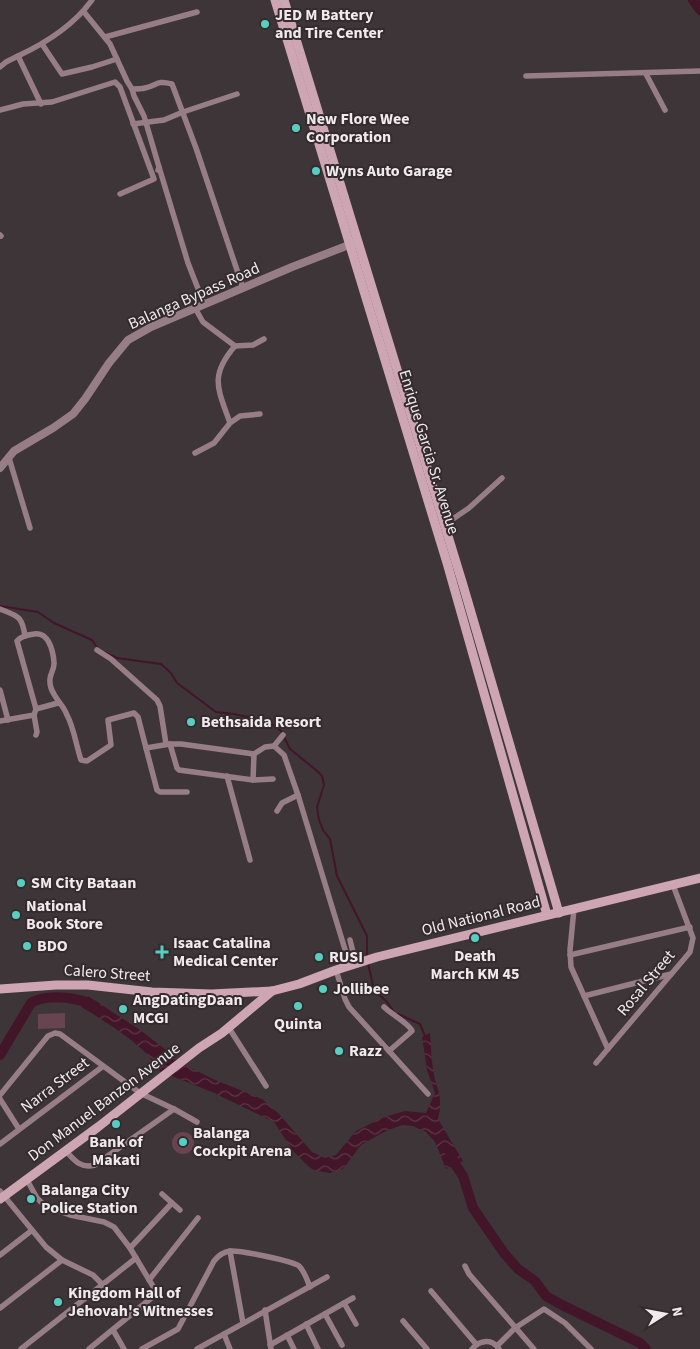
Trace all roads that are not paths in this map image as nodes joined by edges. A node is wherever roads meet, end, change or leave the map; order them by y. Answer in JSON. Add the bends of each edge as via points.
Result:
{"nodes":[{"id":1,"x":92,"y":0,"type":"edge"},
{"id":2,"x":275,"y":0,"type":"edge"},
{"id":3,"x":284,"y":0,"type":"edge"},
{"id":4,"x":84,"y":12,"type":"junction"},
{"id":5,"x":197,"y":12,"type":"dead end"},
{"id":6,"x":286,"y":20,"type":"junction"},
{"id":7,"x":104,"y":37,"type":"junction"},
{"id":8,"x":42,"y":44,"type":"junction"},
{"id":9,"x":18,"y":56,"type":"junction"},
{"id":10,"x":116,"y":59,"type":"junction"},
{"id":11,"x":0,"y":67,"type":"edge"},
{"id":12,"x":700,"y":71,"type":"edge"},
{"id":13,"x":646,"y":74,"type":"junction"},
{"id":14,"x":526,"y":76,"type":"dead end"},
{"id":15,"x":132,"y":89,"type":"junction"},
{"id":16,"x":237,"y":94,"type":"dead end"},
{"id":17,"x":41,"y":104,"type":"junction"},
{"id":18,"x":0,"y":110,"type":"edge"},
{"id":19,"x":665,"y":110,"type":"dead end"},
{"id":20,"x":183,"y":112,"type":"junction"},
{"id":21,"x":145,"y":123,"type":"junction"},
{"id":22,"x":133,"y":124,"type":"junction"},
{"id":23,"x":159,"y":167,"type":"junction"},
{"id":24,"x":154,"y":179,"type":"junction"},
{"id":25,"x":120,"y":194,"type":"dead end"},
{"id":26,"x":354,"y":243,"type":"junction"},
{"id":27,"x":243,"y":288,"type":"junction"},
{"id":28,"x":204,"y":304,"type":"junction"},
{"id":29,"x":195,"y":308,"type":"junction"},
{"id":30,"x":264,"y":339,"type":"dead end"},
{"id":31,"x":235,"y":346,"type":"junction"},
{"id":32,"x":260,"y":414,"type":"dead end"},
{"id":33,"x":230,"y":423,"type":"junction"},
{"id":34,"x":195,"y":453,"type":"dead end"},
{"id":35,"x":9,"y":458,"type":"junction"},
{"id":36,"x":0,"y":468,"type":"edge"},
{"id":37,"x":502,"y":478,"type":"dead end"},
{"id":38,"x":444,"y":525,"type":"junction"},
{"id":39,"x":30,"y":528,"type":"dead end"},
{"id":40,"x":451,"y":562,"type":"junction"},
{"id":41,"x":0,"y":609,"type":"edge"},
{"id":42,"x":25,"y":636,"type":"junction"},
{"id":43,"x":97,"y":650,"type":"dead end"},
{"id":44,"x":0,"y":690,"type":"edge"},
{"id":45,"x":58,"y":703,"type":"junction"},
{"id":46,"x":35,"y":712,"type":"junction"},
{"id":47,"x":8,"y":720,"type":"junction"},
{"id":48,"x":0,"y":721,"type":"edge"},
{"id":49,"x":36,"y":735,"type":"dead end"},
{"id":50,"x":283,"y":735,"type":"dead end"},
{"id":51,"x":168,"y":744,"type":"junction"},
{"id":52,"x":274,"y":746,"type":"junction"},
{"id":53,"x":146,"y":748,"type":"junction"},
{"id":54,"x":254,"y":754,"type":"junction"},
{"id":55,"x":227,"y":776,"type":"junction"},
{"id":56,"x":273,"y":779,"type":"dead end"},
{"id":57,"x":253,"y":780,"type":"junction"},
{"id":58,"x":187,"y":792,"type":"dead end"},
{"id":59,"x":298,"y":795,"type":"junction"},
{"id":60,"x":277,"y":811,"type":"dead end"},
{"id":61,"x":250,"y":860,"type":"dead end"},
{"id":62,"x":700,"y":878,"type":"edge"},
{"id":63,"x":674,"y":885,"type":"junction"},
{"id":64,"x":574,"y":909,"type":"junction"},
{"id":65,"x":559,"y":913,"type":"junction"},
{"id":66,"x":548,"y":915,"type":"junction"},
{"id":67,"x":690,"y":927,"type":"junction"},
{"id":68,"x":350,"y":940,"type":"dead end"},
{"id":69,"x":570,"y":955,"type":"junction"},
{"id":70,"x":360,"y":962,"type":"junction"},
{"id":71,"x":336,"y":970,"type":"junction"},
{"id":72,"x":672,"y":973,"type":"junction"},
{"id":73,"x":0,"y":990,"type":"edge"},
{"id":74,"x":272,"y":991,"type":"junction"},
{"id":75,"x":584,"y":996,"type":"junction"},
{"id":76,"x":384,"y":1007,"type":"dead end"},
{"id":77,"x":229,"y":1028,"type":"junction"},
{"id":78,"x":608,"y":1049,"type":"junction"},
{"id":79,"x":389,"y":1051,"type":"junction"},
{"id":80,"x":596,"y":1063,"type":"dead end"},
{"id":81,"x":102,"y":1067,"type":"junction"},
{"id":82,"x":266,"y":1086,"type":"dead end"},
{"id":83,"x":140,"y":1094,"type":"junction"},
{"id":84,"x":428,"y":1094,"type":"dead end"},
{"id":85,"x":0,"y":1095,"type":"edge"},
{"id":86,"x":0,"y":1099,"type":"edge"},
{"id":87,"x":174,"y":1109,"type":"junction"},
{"id":88,"x":197,"y":1122,"type":"dead end"},
{"id":89,"x":19,"y":1129,"type":"junction"},
{"id":90,"x":0,"y":1144,"type":"edge"},
{"id":91,"x":66,"y":1151,"type":"junction"},
{"id":92,"x":27,"y":1180,"type":"junction"},
{"id":93,"x":162,"y":1194,"type":"dead end"},
{"id":94,"x":1,"y":1195,"type":"edge"},
{"id":95,"x":172,"y":1203,"type":"junction"},
{"id":96,"x":180,"y":1210,"type":"dead end"},
{"id":97,"x":198,"y":1218,"type":"dead end"},
{"id":98,"x":31,"y":1231,"type":"junction"},
{"id":99,"x":130,"y":1248,"type":"junction"},
{"id":100,"x":230,"y":1251,"type":"junction"},
{"id":101,"x":0,"y":1255,"type":"edge"},
{"id":102,"x":136,"y":1258,"type":"junction"},
{"id":103,"x":62,"y":1260,"type":"junction"},
{"id":104,"x":465,"y":1266,"type":"dead end"},
{"id":105,"x":327,"y":1277,"type":"dead end"},
{"id":106,"x":150,"y":1280,"type":"junction"},
{"id":107,"x":103,"y":1285,"type":"junction"},
{"id":108,"x":310,"y":1287,"type":"junction"},
{"id":109,"x":431,"y":1291,"type":"dead end"},
{"id":110,"x":354,"y":1298,"type":"dead end"},
{"id":111,"x":344,"y":1303,"type":"junction"},
{"id":112,"x":0,"y":1308,"type":"edge"},
{"id":113,"x":265,"y":1310,"type":"junction"},
{"id":114,"x":325,"y":1314,"type":"junction"},
{"id":115,"x":403,"y":1321,"type":"dead end"},
{"id":116,"x":243,"y":1323,"type":"junction"},
{"id":117,"x":306,"y":1324,"type":"junction"},
{"id":118,"x":356,"y":1324,"type":"dead end"},
{"id":119,"x":515,"y":1328,"type":"junction"},
{"id":120,"x":113,"y":1330,"type":"junction"},
{"id":121,"x":224,"y":1334,"type":"junction"},
{"id":122,"x":287,"y":1335,"type":"junction"},
{"id":123,"x":342,"y":1345,"type":"dead end"},
{"id":124,"x":474,"y":1346,"type":"edge"},
{"id":125,"x":270,"y":1347,"type":"edge"},
{"id":126,"x":498,"y":1347,"type":"edge"},
{"id":127,"x":24,"y":1348,"type":"edge"},
{"id":128,"x":89,"y":1349,"type":"edge"},
{"id":129,"x":124,"y":1349,"type":"edge"},
{"id":130,"x":142,"y":1349,"type":"edge"},
{"id":131,"x":197,"y":1349,"type":"edge"},
{"id":132,"x":230,"y":1349,"type":"edge"},
{"id":133,"x":294,"y":1349,"type":"edge"},
{"id":134,"x":318,"y":1349,"type":"edge"},
{"id":135,"x":427,"y":1349,"type":"edge"},
{"id":136,"x":534,"y":1349,"type":"edge"},
{"id":137,"x":591,"y":1349,"type":"edge"}],
"edges":[{"from":1,"to":4,"type":"street"},
{"from":2,"to":6,"type":"main road","name":"Enrique Garcia Sr. Avenue"},
{"from":3,"to":6,"type":"main road","name":"Enrique Garcia Sr. Avenue"},
{"from":4,"to":7,"type":"street"},
{"from":4,"to":8,"type":"street"},
{"from":5,"to":7,"type":"street"},
{"from":6,"to":26,"type":"main road","name":"Enrique Garcia Sr. Avenue"},
{"from":7,"to":10,"type":"street"},
{"from":8,"to":9,"type":"street"},
{"from":8,"to":10,"type":"street","via":[[62,74]]},
{"from":9,"to":11,"type":"street"},
{"from":9,"to":17,"type":"street"},
{"from":10,"to":15,"type":"street"},
{"from":12,"to":13,"type":"street"},
{"from":13,"to":14,"type":"street"},
{"from":13,"to":19,"type":"street"},
{"from":15,"to":20,"type":"street","via":[[163,82],[172,84]]},
{"from":15,"to":21,"type":"street"},
{"from":16,"to":20,"type":"street"},
{"from":17,"to":18,"type":"street"},
{"from":17,"to":22,"type":"street","via":[[114,82],[120,87]]},
{"from":20,"to":21,"type":"street"},
{"from":20,"to":27,"type":"street"},
{"from":21,"to":22,"type":"street"},
{"from":21,"to":23,"type":"street"},
{"from":22,"to":24,"type":"street"},
{"from":23,"to":24,"type":"street"},
{"from":23,"to":28,"type":"street"},
{"from":24,"to":25,"type":"street"},
{"from":26,"to":27,"type":"street","name":"Balanga Bypass Road"},
{"from":26,"to":38,"type":"main road","name":"Enrique Garcia Sr. Avenue"},
{"from":26,"to":40,"type":"main road","name":"Enrique Garcia Sr. Avenue"},
{"from":27,"to":28,"type":"street","name":"Balanga Bypass Road"},
{"from":28,"to":29,"type":"street","name":"Balanga Bypass Road"},
{"from":29,"to":31,"type":"street","via":[[203,322]]},
{"from":29,"to":35,"type":"street","name":"Balanga Bypass Road","via":[[128,340],[73,414],[14,451]]},
{"from":30,"to":31,"type":"street","via":[[253,345]]},
{"from":31,"to":33,"type":"street","via":[[219,374],[217,388]]},
{"from":32,"to":33,"type":"street","via":[[240,416]]},
{"from":33,"to":34,"type":"street","via":[[214,443]]},
{"from":35,"to":36,"type":"street","name":"Balanga Bypass Road"},
{"from":35,"to":39,"type":"street"},
{"from":37,"to":38,"type":"street","via":[[469,508]]},
{"from":38,"to":40,"type":"main road","name":"Enrique Garcia Sr. Avenue"},
{"from":40,"to":65,"type":"main road","name":"Enrique Garcia Sr. Avenue"},
{"from":40,"to":66,"type":"main road","name":"Enrique Garcia Sr. Avenue"},
{"from":41,"to":42,"type":"street","via":[[20,618]]},
{"from":42,"to":45,"type":"street","via":[[38,633],[47,638],[54,663],[50,685]]},
{"from":42,"to":46,"type":"street","via":[[18,639],[17,644]]},
{"from":43,"to":51,"type":"street","via":[[157,700]]},
{"from":44,"to":47,"type":"street"},
{"from":45,"to":46,"type":"street"},
{"from":45,"to":53,"type":"street","via":[[68,715],[81,760],[87,761],[111,745],[108,720],[134,713]]},
{"from":46,"to":47,"type":"street"},
{"from":46,"to":49,"type":"street"},
{"from":47,"to":48,"type":"street"},
{"from":50,"to":52,"type":"street"},
{"from":51,"to":53,"type":"street"},
{"from":51,"to":54,"type":"street"},
{"from":51,"to":55,"type":"street","via":[[179,770]]},
{"from":52,"to":54,"type":"street"},
{"from":52,"to":59,"type":"street","via":[[284,755]]},
{"from":53,"to":58,"type":"street","via":[[157,790]]},
{"from":54,"to":57,"type":"street"},
{"from":55,"to":57,"type":"street"},
{"from":55,"to":61,"type":"street"},
{"from":56,"to":57,"type":"street"},
{"from":59,"to":60,"type":"street","via":[[282,803]]},
{"from":59,"to":70,"type":"street"},
{"from":62,"to":63,"type":"main road","name":"Old National Road"},
{"from":63,"to":64,"type":"main road","name":"Old National Road"},
{"from":63,"to":67,"type":"street","name":"Rosal Street"},
{"from":64,"to":65,"type":"main road","name":"Old National Road"},
{"from":64,"to":69,"type":"street"},
{"from":65,"to":66,"type":"main road","name":"Old National Road"},
{"from":66,"to":70,"type":"main road","name":"Old National Road"},
{"from":67,"to":69,"type":"street"},
{"from":67,"to":72,"type":"street","name":"Rosal Street","via":[[693,938],[690,952]]},
{"from":68,"to":70,"type":"street"},
{"from":69,"to":75,"type":"street","via":[[573,973]]},
{"from":70,"to":71,"type":"main road","name":"Old National Road"},
{"from":71,"to":74,"type":"main road","name":"Old National Road"},
{"from":71,"to":79,"type":"street","via":[[349,1007]]},
{"from":72,"to":75,"type":"street"},
{"from":72,"to":78,"type":"street","name":"Rosal Street"},
{"from":73,"to":74,"type":"main road","name":"Calero Street","via":[[56,985],[211,994]]},
{"from":74,"to":77,"type":"main road","name":"Don Manuel Banzon Avenue"},
{"from":75,"to":78,"type":"street"},
{"from":76,"to":79,"type":"street","via":[[412,1029]]},
{"from":77,"to":82,"type":"street"},
{"from":77,"to":83,"type":"main road","name":"Don Manuel Banzon Avenue"},
{"from":78,"to":80,"type":"street","name":"Rosal Street"},
{"from":79,"to":84,"type":"street"},
{"from":81,"to":83,"type":"street"},
{"from":81,"to":85,"type":"street","via":[[55,1033],[48,1036]]},
{"from":81,"to":89,"type":"street","name":"Narra Street"},
{"from":83,"to":87,"type":"street"},
{"from":83,"to":91,"type":"main road","name":"Don Manuel Banzon Avenue"},
{"from":86,"to":89,"type":"street"},
{"from":87,"to":88,"type":"street"},
{"from":87,"to":91,"type":"street","via":[[95,1165],[82,1166]]},
{"from":89,"to":90,"type":"street","name":"Narra Street"},
{"from":91,"to":92,"type":"main road","name":"Don Manuel Banzon Avenue"},
{"from":92,"to":94,"type":"main road","name":"Don Manuel Banzon Avenue"},
{"from":92,"to":99,"type":"street","via":[[44,1206],[104,1222],[114,1227]]},
{"from":93,"to":95,"type":"street"},
{"from":94,"to":98,"type":"street"},
{"from":95,"to":96,"type":"street"},
{"from":95,"to":99,"type":"street"},
{"from":97,"to":106,"type":"street"},
{"from":98,"to":101,"type":"street"},
{"from":98,"to":103,"type":"street"},
{"from":99,"to":102,"type":"street"},
{"from":100,"to":108,"type":"street","via":[[298,1265]]},
{"from":100,"to":116,"type":"street"},
{"from":100,"to":130,"type":"street","via":[[220,1254],[214,1261],[178,1329]]},
{"from":102,"to":106,"type":"street"},
{"from":102,"to":107,"type":"street"},
{"from":103,"to":107,"type":"street","via":[[88,1272]]},
{"from":103,"to":112,"type":"street"},
{"from":104,"to":119,"type":"street"},
{"from":105,"to":108,"type":"street"},
{"from":106,"to":120,"type":"street","via":[[155,1295]]},
{"from":107,"to":127,"type":"street"},
{"from":108,"to":113,"type":"street"},
{"from":109,"to":124,"type":"street"},
{"from":110,"to":111,"type":"street"},
{"from":111,"to":114,"type":"street"},
{"from":111,"to":118,"type":"street"},
{"from":113,"to":116,"type":"street"},
{"from":113,"to":125,"type":"street"},
{"from":114,"to":117,"type":"street"},
{"from":114,"to":123,"type":"street"},
{"from":115,"to":135,"type":"street"},
{"from":116,"to":121,"type":"street"},
{"from":117,"to":122,"type":"street"},
{"from":117,"to":134,"type":"street"},
{"from":119,"to":126,"type":"street"},
{"from":119,"to":136,"type":"street"},
{"from":119,"to":137,"type":"street","via":[[544,1308],[565,1323]]},
{"from":120,"to":128,"type":"street"},
{"from":120,"to":129,"type":"street"},
{"from":121,"to":131,"type":"street"},
{"from":121,"to":132,"type":"street"},
{"from":122,"to":125,"type":"street"},
{"from":122,"to":133,"type":"street"},
{"from":124,"to":126,"type":"street","via":[[487,1341]]}]}
